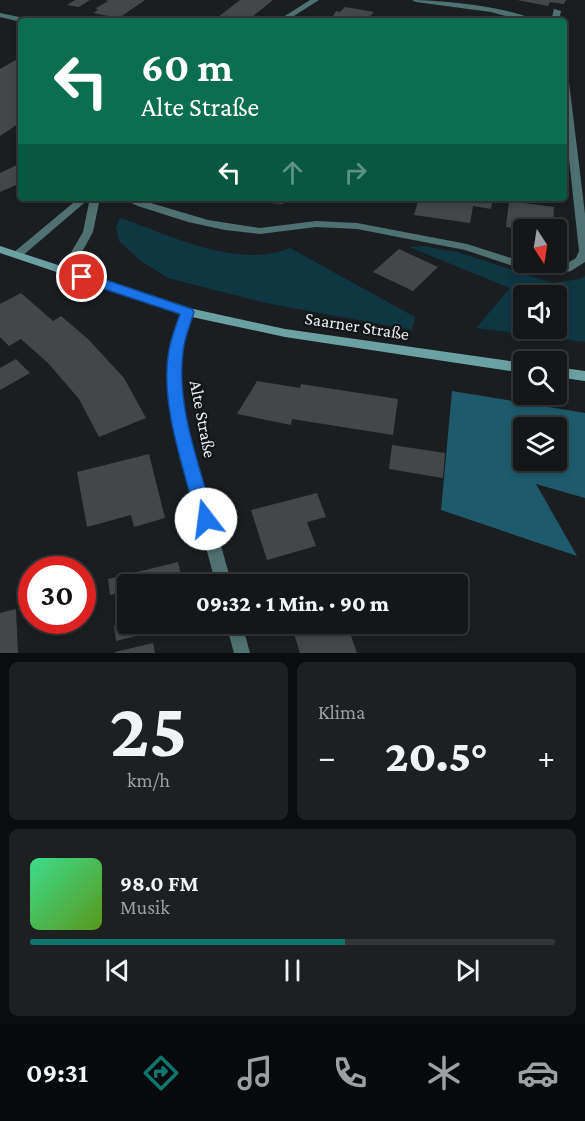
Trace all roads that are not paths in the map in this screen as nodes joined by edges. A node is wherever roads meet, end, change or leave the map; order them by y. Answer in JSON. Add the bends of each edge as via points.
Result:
{"nodes":[{"id":1,"x":315,"y":0,"type":"edge"},
{"id":2,"x":416,"y":0,"type":"edge"},
{"id":3,"x":557,"y":11,"type":"dead end"},
{"id":4,"x":0,"y":15,"type":"edge"},
{"id":5,"x":286,"y":18,"type":"edge"},
{"id":6,"x":521,"y":18,"type":"edge"},
{"id":7,"x":556,"y":18,"type":"edge"},
{"id":8,"x":18,"y":19,"type":"edge"},
{"id":9,"x":567,"y":101,"type":"edge"},
{"id":10,"x":81,"y":201,"type":"edge"},
{"id":11,"x":94,"y":201,"type":"edge"},
{"id":12,"x":133,"y":201,"type":"edge"},
{"id":13,"x":0,"y":249,"type":"edge"},
{"id":14,"x":584,"y":251,"type":"edge"},
{"id":15,"x":17,"y":255,"type":"junction"},
{"id":16,"x":66,"y":271,"type":"junction"},
{"id":17,"x":187,"y":312,"type":"junction"},
{"id":18,"x":513,"y":366,"type":"edge"},
{"id":19,"x":567,"y":374,"type":"edge"},
{"id":20,"x":585,"y":376,"type":"edge"},
{"id":21,"x":221,"y":574,"type":"edge"},
{"id":22,"x":237,"y":634,"type":"edge"},
{"id":23,"x":242,"y":653,"type":"edge"}],
"edges":[{"from":1,"to":5,"type":"street"},
{"from":2,"to":6,"type":"street"},
{"from":3,"to":7,"type":"street"},
{"from":4,"to":8,"type":"street"},
{"from":9,"to":14,"type":"street"},
{"from":10,"to":15,"type":"street"},
{"from":11,"to":16,"type":"street","via":[[88,232]]},
{"from":12,"to":14,"type":"street","via":[[175,217],[227,228],[260,231],[316,224],[357,226],[467,247],[551,271],[581,260]]},
{"from":13,"to":15,"type":"main road"},
{"from":15,"to":16,"type":"main road"},
{"from":16,"to":17,"type":"main road"},
{"from":17,"to":18,"type":"main road","name":"Saarner Straße","via":[[285,333]]},
{"from":17,"to":21,"type":"street","name":"Alte Straße","via":[[176,351],[174,386],[182,431]]},
{"from":19,"to":20,"type":"main road"},
{"from":22,"to":23,"type":"street"}]}
